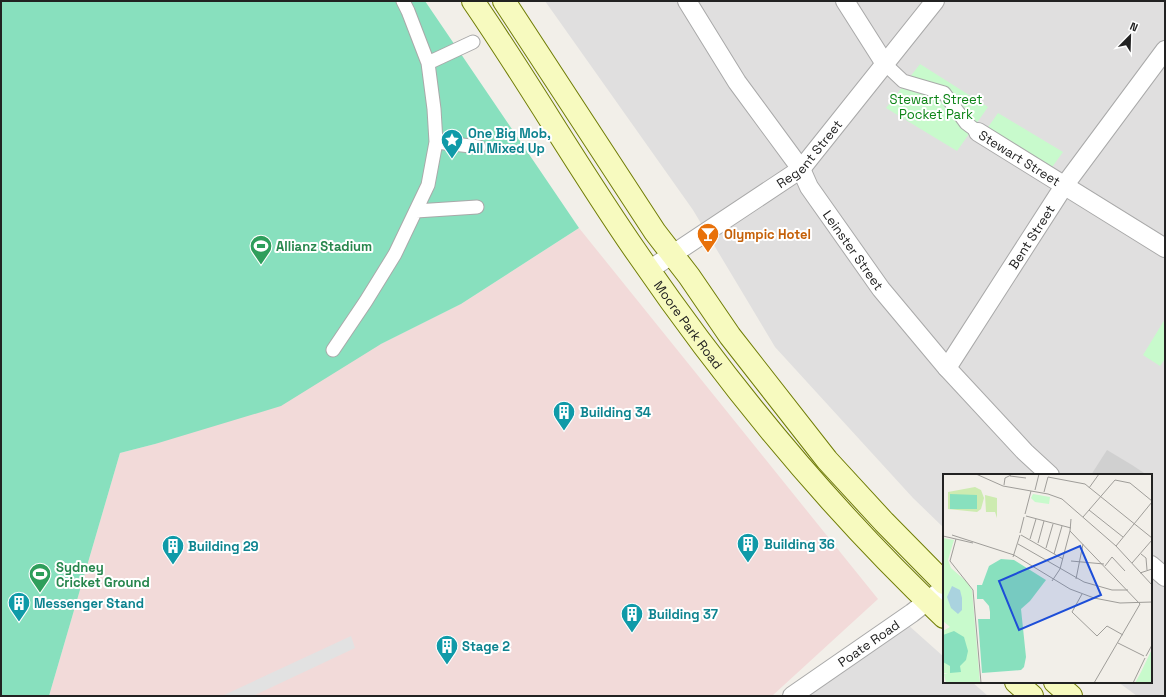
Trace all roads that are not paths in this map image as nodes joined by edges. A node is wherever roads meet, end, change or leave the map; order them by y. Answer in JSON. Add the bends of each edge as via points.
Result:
{"nodes":[{"id":1,"x":402,"y":1,"type":"edge"},
{"id":2,"x":473,"y":1,"type":"edge"},
{"id":3,"x":504,"y":1,"type":"edge"},
{"id":4,"x":687,"y":1,"type":"edge"},
{"id":5,"x":845,"y":1,"type":"edge"},
{"id":6,"x":935,"y":1,"type":"edge"},
{"id":7,"x":473,"y":42,"type":"dead end"},
{"id":8,"x":1165,"y":50,"type":"edge"},
{"id":9,"x":428,"y":63,"type":"junction"},
{"id":10,"x":885,"y":64,"type":"junction"},
{"id":11,"x":978,"y":132,"type":"joint"},
{"id":12,"x":436,"y":142,"type":"junction"},
{"id":13,"x":479,"y":147,"type":"dead end"},
{"id":14,"x":801,"y":169,"type":"junction"},
{"id":15,"x":1064,"y":186,"type":"junction"},
{"id":16,"x":477,"y":207,"type":"dead end"},
{"id":17,"x":416,"y":211,"type":"junction"},
{"id":18,"x":1165,"y":248,"type":"edge"},
{"id":19,"x":673,"y":255,"type":"junction"},
{"id":20,"x":649,"y":270,"type":"junction"},
{"id":21,"x":333,"y":350,"type":"dead end"},
{"id":22,"x":947,"y":368,"type":"junction"},
{"id":23,"x":1049,"y":474,"type":"edge"},
{"id":24,"x":1152,"y":566,"type":"edge"},
{"id":25,"x":1165,"y":577,"type":"edge"},
{"id":26,"x":943,"y":582,"type":"edge"},
{"id":27,"x":943,"y":589,"type":"edge"},
{"id":28,"x":927,"y":601,"type":"junction"},
{"id":29,"x":943,"y":616,"type":"edge"},
{"id":30,"x":1017,"y":683,"type":"edge"},
{"id":31,"x":1056,"y":683,"type":"edge"},
{"id":32,"x":792,"y":696,"type":"edge"},
{"id":33,"x":1032,"y":696,"type":"edge"},
{"id":34,"x":1071,"y":696,"type":"edge"}],
"edges":[{"from":1,"to":9,"type":"street"},
{"from":2,"to":20,"type":"main road","name":"Moore Park Road"},
{"from":3,"to":19,"type":"main road","name":"Moore Park Road","via":[[655,232]]},
{"from":4,"to":14,"type":"street","name":"Leinster Street","via":[[737,82]]},
{"from":5,"to":10,"type":"street","name":"Stewart Street"},
{"from":6,"to":10,"type":"street","name":"Regent Street"},
{"from":7,"to":9,"type":"street"},
{"from":8,"to":15,"type":"street","name":"Bent Street"},
{"from":9,"to":12,"type":"street"},
{"from":10,"to":11,"type":"street","name":"Stewart Street","via":[[903,81],[944,93],[966,123]]},
{"from":10,"to":14,"type":"street","name":"Regent Street"},
{"from":11,"to":15,"type":"street","name":"Stewart Street"},
{"from":12,"to":13,"type":"street"},
{"from":12,"to":17,"type":"street","via":[[428,185]]},
{"from":14,"to":19,"type":"street","name":"Regent Street"},
{"from":14,"to":22,"type":"street","name":"Leinster Street","via":[[808,187],[881,289]]},
{"from":15,"to":18,"type":"street","name":"Stewart Street"},
{"from":15,"to":22,"type":"street","name":"Bent Street"},
{"from":16,"to":17,"type":"street"},
{"from":17,"to":21,"type":"street","via":[[395,254]]},
{"from":19,"to":20,"type":"street","name":"Regent Street"},
{"from":19,"to":26,"type":"main road","name":"Moore Park Road","via":[[730,336],[827,460]]},
{"from":20,"to":28,"type":"main road","name":"Moore Park Road","via":[[740,393],[815,483],[867,541]]},
{"from":22,"to":23,"type":"street","name":"Leinster Street"},
{"from":24,"to":25,"type":"street"},
{"from":27,"to":28,"type":"street","name":"Poate Road"},
{"from":28,"to":29,"type":"main road","name":"Moore Park Road"},
{"from":28,"to":32,"type":"street","name":"Poate Road"},
{"from":30,"to":33,"type":"main road"},
{"from":31,"to":34,"type":"main road"}]}
